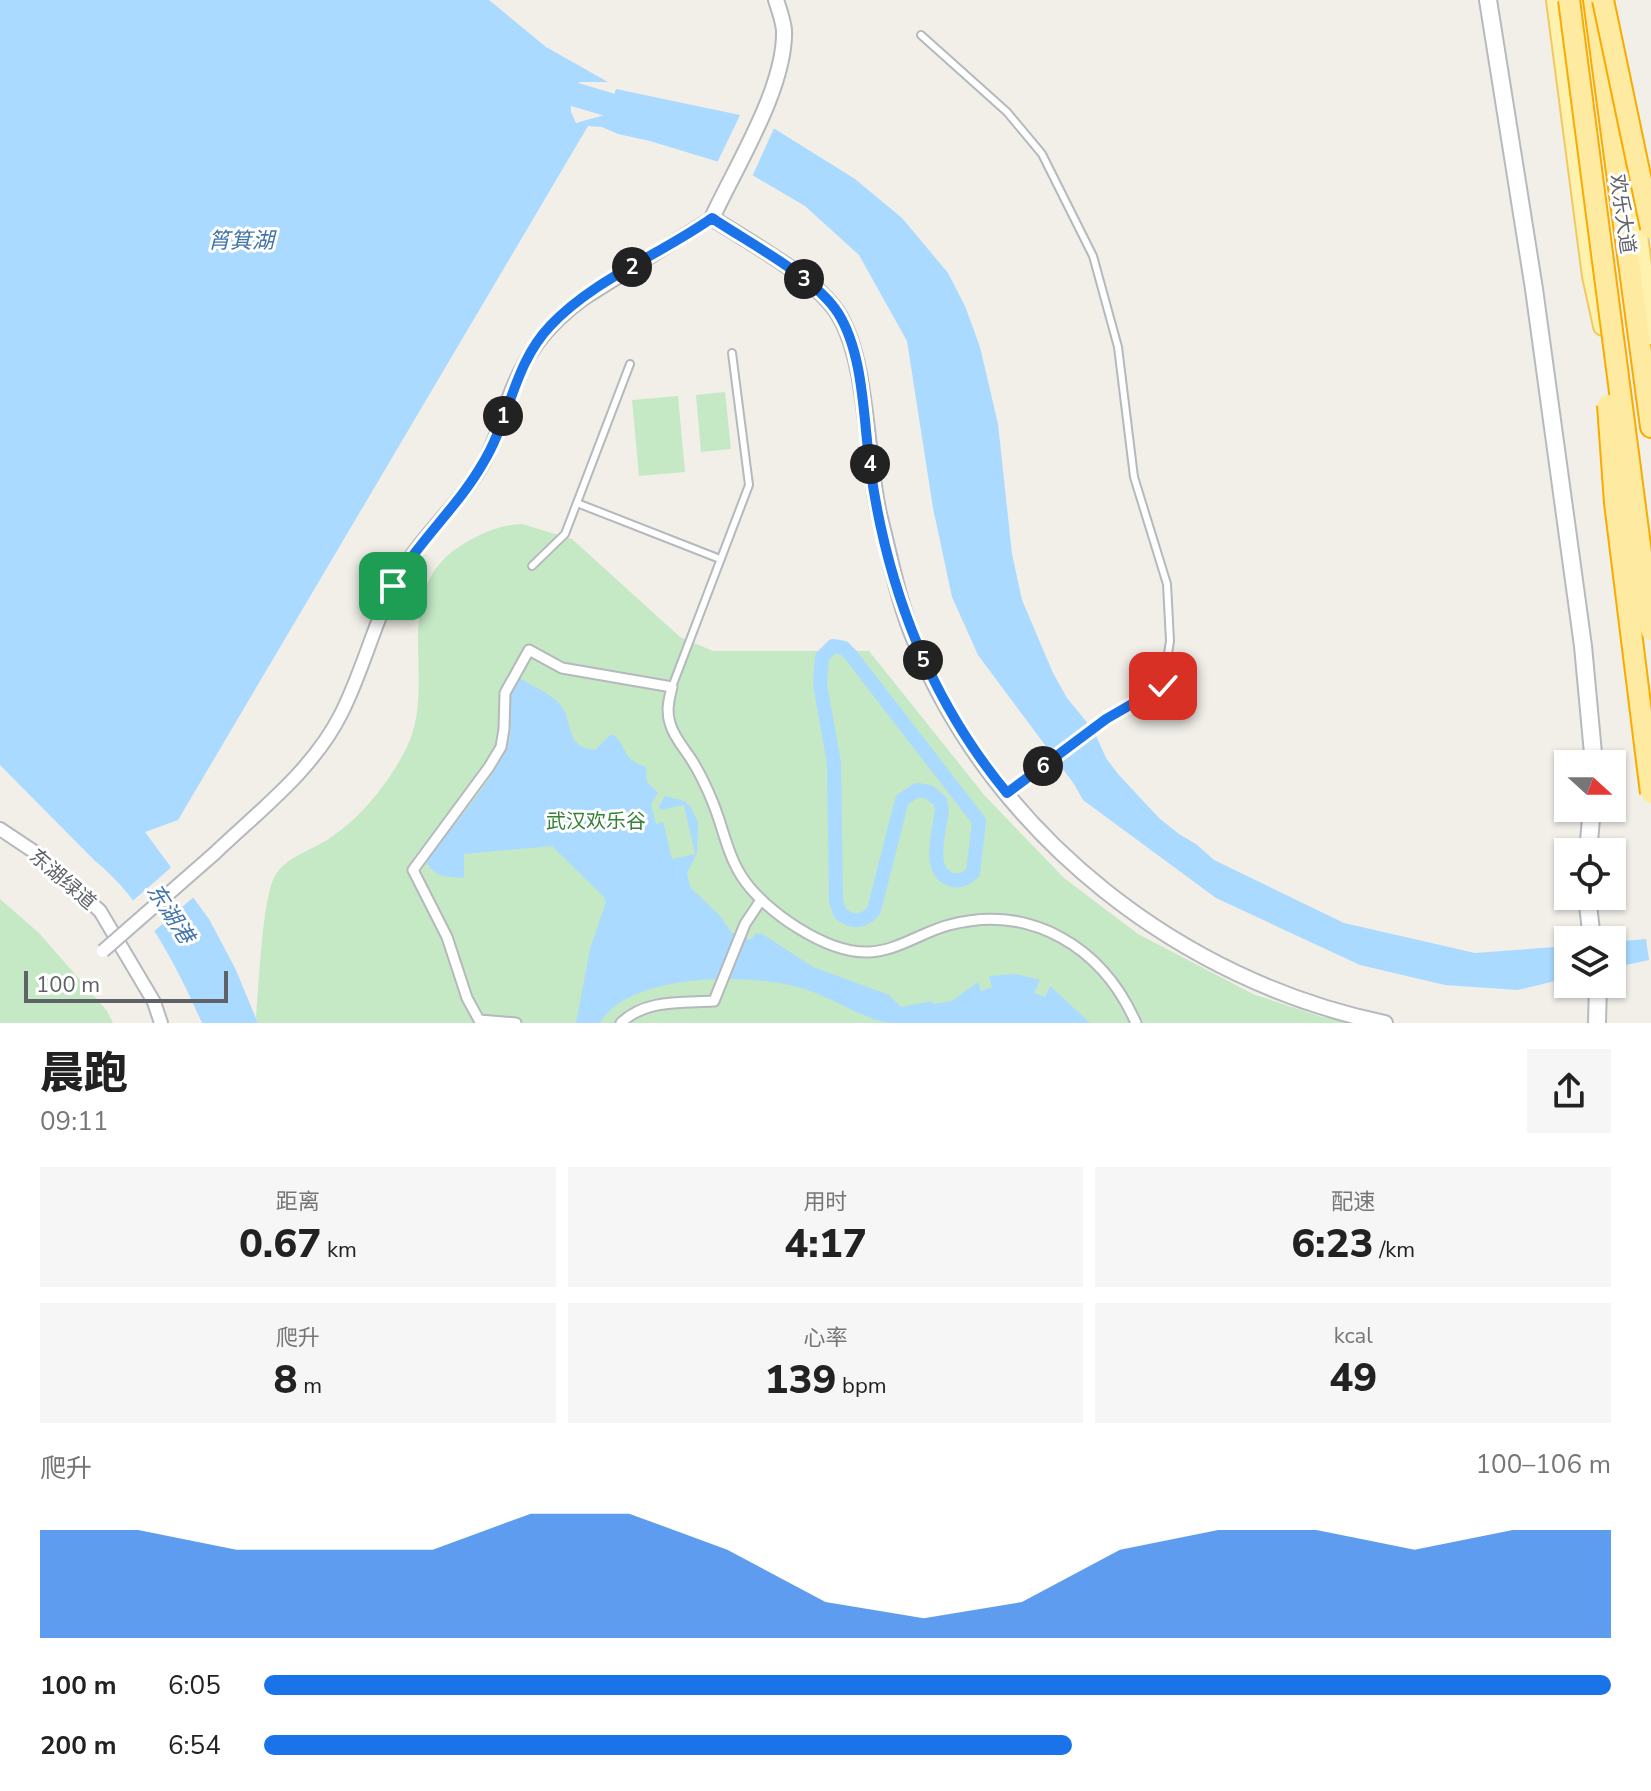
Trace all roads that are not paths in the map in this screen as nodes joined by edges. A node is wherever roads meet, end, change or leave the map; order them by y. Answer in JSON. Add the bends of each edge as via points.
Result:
{"nodes":[{"id":1,"x":776,"y":0,"type":"edge"},
{"id":2,"x":1488,"y":0,"type":"edge"},
{"id":3,"x":1556,"y":0,"type":"edge"},
{"id":4,"x":1569,"y":0,"type":"edge"},
{"id":5,"x":1594,"y":0,"type":"edge"},
{"id":6,"x":1606,"y":0,"type":"edge"},
{"id":7,"x":921,"y":35,"type":"dead end"},
{"id":8,"x":1593,"y":189,"type":"junction"},
{"id":9,"x":712,"y":218,"type":"junction"},
{"id":10,"x":1651,"y":228,"type":"edge"},
{"id":11,"x":1651,"y":335,"type":"edge"},
{"id":12,"x":732,"y":353,"type":"dead end"},
{"id":13,"x":630,"y":364,"type":"dead end"},
{"id":14,"x":1651,"y":427,"type":"edge"},
{"id":15,"x":577,"y":503,"type":"junction"},
{"id":16,"x":720,"y":559,"type":"junction"},
{"id":17,"x":532,"y":566,"type":"dead end"},
{"id":18,"x":1651,"y":574,"type":"edge"},
{"id":19,"x":1651,"y":630,"type":"edge"},
{"id":20,"x":672,"y":687,"type":"junction"},
{"id":21,"x":1593,"y":750,"type":"edge"},
{"id":22,"x":1007,"y":793,"type":"junction"},
{"id":23,"x":1651,"y":793,"type":"edge"},
{"id":24,"x":0,"y":829,"type":"edge"},
{"id":25,"x":761,"y":900,"type":"junction"},
{"id":26,"x":103,"y":951,"type":"dead end"},
{"id":27,"x":1598,"y":998,"type":"edge"},
{"id":28,"x":1369,"y":1021,"type":"edge"},
{"id":29,"x":161,"y":1023,"type":"edge"},
{"id":30,"x":516,"y":1023,"type":"edge"},
{"id":31,"x":621,"y":1023,"type":"edge"},
{"id":32,"x":1136,"y":1023,"type":"edge"},
{"id":33,"x":1385,"y":1023,"type":"edge"},
{"id":34,"x":1597,"y":1023,"type":"edge"}],
"edges":[{"from":1,"to":9,"type":"street","via":[[784,27],[779,70]]},
{"from":2,"to":21,"type":"main road","via":[[1536,304]]},
{"from":3,"to":18,"type":"main road","name":"欢乐大道","via":[[1592,276],[1643,510]]},
{"from":4,"to":8,"type":"highway","name":"欢乐大道","bridge":true},
{"from":5,"to":14,"type":"highway","name":"欢乐大道"},
{"from":6,"to":10,"type":"highway","bridge":true},
{"from":6,"to":11,"type":"main road","name":"欢乐大道"},
{"from":7,"to":22,"type":"lane","via":[[1007,112],[1042,154],[1093,256],[1118,347],[1134,477],[1167,584],[1170,641],[1163,686],[1106,719]]},
{"from":8,"to":19,"type":"highway","name":"欢乐大道","bridge":true},
{"from":8,"to":23,"type":"highway","bridge":true,"via":[[1615,503]]},
{"from":9,"to":22,"type":"street","via":[[811,284],[845,325],[855,357],[876,501],[902,606],[941,698]]},
{"from":9,"to":26,"type":"street","bridge":true,"via":[[583,299],[538,340],[518,375],[484,462],[393,586],[332,731],[308,764]]},
{"from":12,"to":16,"type":"lane","via":[[749,485]]},
{"from":13,"to":15,"type":"lane"},
{"from":15,"to":16,"type":"lane"},
{"from":15,"to":17,"type":"lane","via":[[565,534]]},
{"from":16,"to":20,"type":"lane"},
{"from":20,"to":25,"type":"street","via":[[671,728],[707,788],[737,869]]},
{"from":20,"to":30,"type":"street","via":[[562,668],[529,650],[505,693],[501,747],[413,870],[447,937],[479,1020]]},
{"from":22,"to":28,"type":"street","via":[[1070,862],[1168,936],[1259,982]]},
{"from":24,"to":29,"type":"street","name":"东湖绿道","via":[[36,853],[100,911]]},
{"from":25,"to":31,"type":"street","via":[[742,930],[714,1001],[657,1004],[635,1011]]},
{"from":25,"to":32,"type":"street","via":[[807,933],[861,952],[962,922],[1022,922],[1063,939],[1092,960],[1111,979]]},
{"from":27,"to":34,"type":"main road"},
{"from":28,"to":33,"type":"street"}]}
